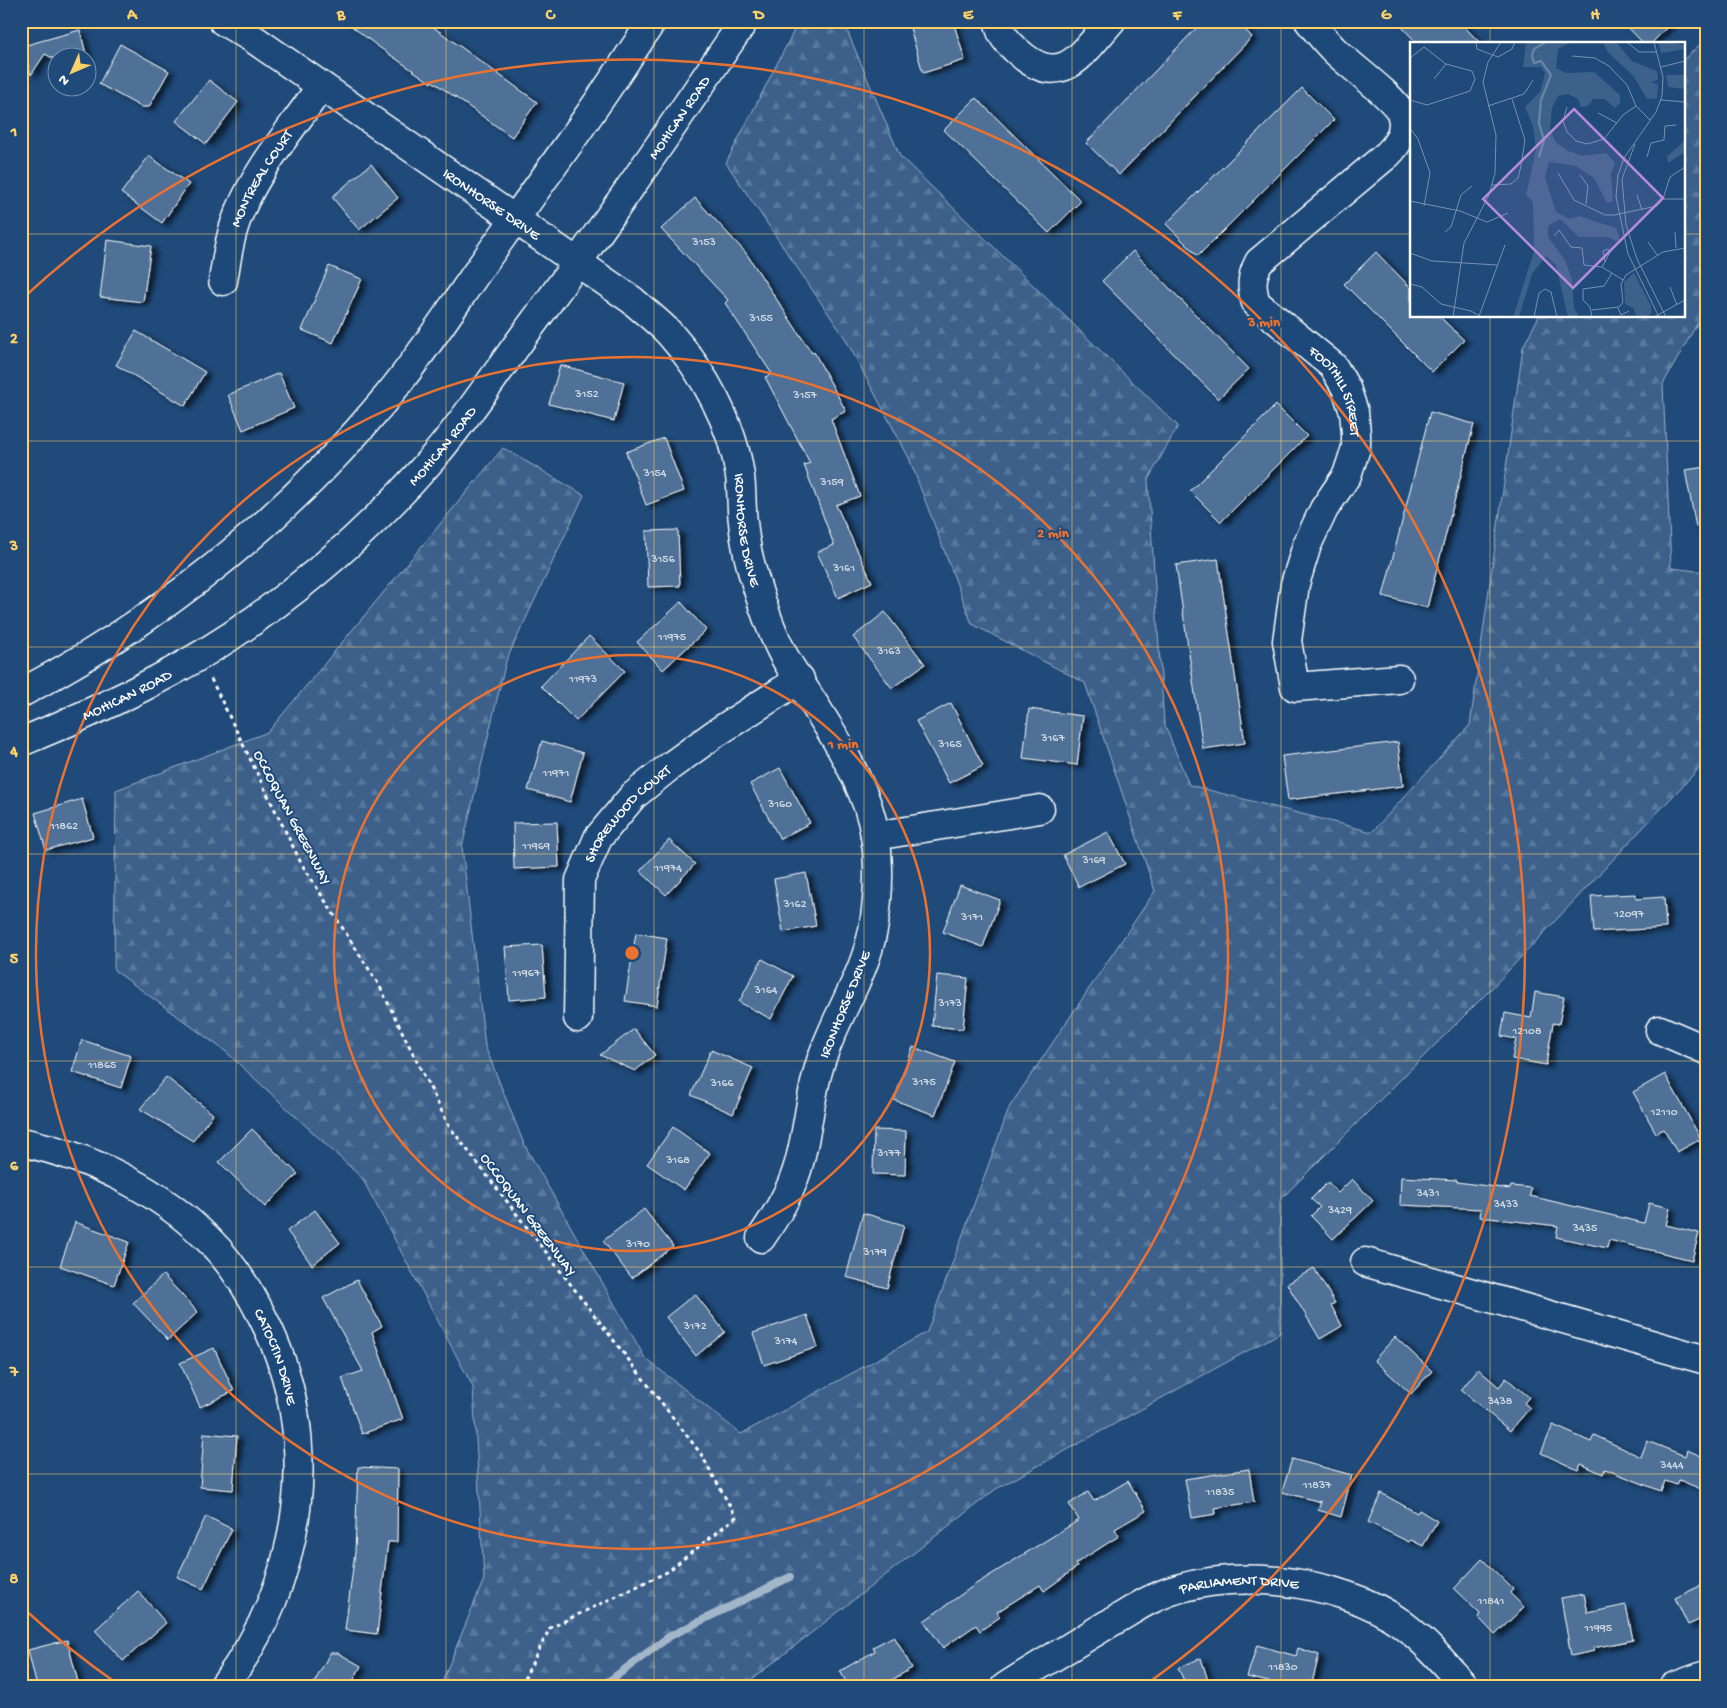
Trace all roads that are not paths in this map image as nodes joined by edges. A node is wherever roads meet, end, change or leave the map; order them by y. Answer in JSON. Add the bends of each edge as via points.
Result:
{"nodes":[{"id":1,"x":223,"y":21,"type":"edge"},
{"id":2,"x":652,"y":21,"type":"edge"},
{"id":3,"x":744,"y":21,"type":"edge"},
{"id":4,"x":999,"y":21,"type":"edge"},
{"id":5,"x":1111,"y":21,"type":"edge"},
{"id":6,"x":1309,"y":21,"type":"edge"},
{"id":7,"x":321,"y":86,"type":"junction"},
{"id":8,"x":515,"y":219,"type":"junction"},
{"id":9,"x":578,"y":263,"type":"junction"},
{"id":10,"x":223,"y":281,"type":"dead end"},
{"id":11,"x":800,"y":679,"type":"junction"},
{"id":12,"x":1399,"y":679,"type":"dead end"},
{"id":13,"x":21,"y":693,"type":"edge"},
{"id":14,"x":21,"y":742,"type":"edge"},
{"id":15,"x":1040,"y":808,"type":"dead end"},
{"id":16,"x":874,"y":836,"type":"junction"},
{"id":17,"x":578,"y":1018,"type":"dead end"},
{"id":18,"x":1660,"y":1030,"type":"dead end"},
{"id":19,"x":1706,"y":1050,"type":"edge"},
{"id":20,"x":21,"y":1142,"type":"edge"},
{"id":21,"x":761,"y":1238,"type":"dead end"},
{"id":22,"x":1365,"y":1262,"type":"dead end"},
{"id":23,"x":1706,"y":1360,"type":"edge"},
{"id":24,"x":1706,"y":1675,"type":"edge"},
{"id":25,"x":223,"y":1687,"type":"edge"},
{"id":26,"x":1005,"y":1687,"type":"edge"},
{"id":27,"x":1465,"y":1687,"type":"edge"},
{"id":28,"x":1673,"y":1687,"type":"edge"}],
"edges":[{"from":1,"to":7,"type":"street","name":"IRONHORSE DRIVE"},
{"from":2,"to":8,"type":"street","via":[[606,92]]},
{"from":3,"to":9,"type":"street","name":"MOHICAN ROAD"},
{"from":4,"to":5,"type":"street","via":[[1004,38],[1030,63],[1045,68],[1061,68],[1076,62]]},
{"from":6,"to":12,"type":"street","name":"FOOTHILL STREET","via":[[1334,50],[1394,102],[1401,114],[1403,128],[1398,144],[1388,154],[1259,262],[1252,275],[1251,289],[1256,303],[1333,366],[1346,388],[1354,412],[1356,448],[1346,475],[1324,509],[1307,545],[1295,584],[1287,641],[1295,687]]},
{"from":7,"to":8,"type":"street","name":"IRONHORSE DRIVE"},
{"from":7,"to":10,"type":"street","name":"MONTREAL COURT","via":[[257,178],[240,210],[228,245]]},
{"from":8,"to":9,"type":"street","name":"IRONHORSE DRIVE"},
{"from":8,"to":13,"type":"street","via":[[388,396],[333,458],[273,516],[159,609],[93,653]]},
{"from":9,"to":11,"type":"street","name":"IRONHORSE DRIVE","via":[[632,300],[669,333],[695,366],[712,396],[729,434],[740,474],[742,521],[750,567],[768,621],[788,663]]},
{"from":9,"to":14,"type":"street","name":"MOHICAN ROAD","via":[[432,460],[369,524],[316,571],[258,618],[200,656],[135,693]]},
{"from":11,"to":16,"type":"street","name":"IRONHORSE DRIVE","via":[[842,750],[869,808]]},
{"from":11,"to":17,"type":"street","name":"SHOREWOOD COURT","via":[[669,767],[634,796],[598,838],[580,880]]},
{"from":15,"to":16,"type":"street"},
{"from":16,"to":21,"type":"street","name":"IRONHORSE DRIVE","via":[[877,902],[872,933],[858,978],[820,1062],[797,1170],[781,1209]]},
{"from":18,"to":19,"type":"street"},
{"from":20,"to":25,"type":"street","name":"CATOCTIN DRIVE","via":[[91,1162],[136,1185],[170,1208],[209,1240],[226,1260],[252,1297],[273,1336],[288,1379],[297,1422],[298,1504],[290,1550],[276,1594],[260,1629]]},
{"from":22,"to":23,"type":"street"},
{"from":24,"to":28,"type":"street"},
{"from":26,"to":27,"type":"street","name":"PARLIAMENT DRIVE","via":[[1155,1597],[1194,1586],[1257,1579],[1320,1588],[1387,1614],[1436,1653]]}]}
